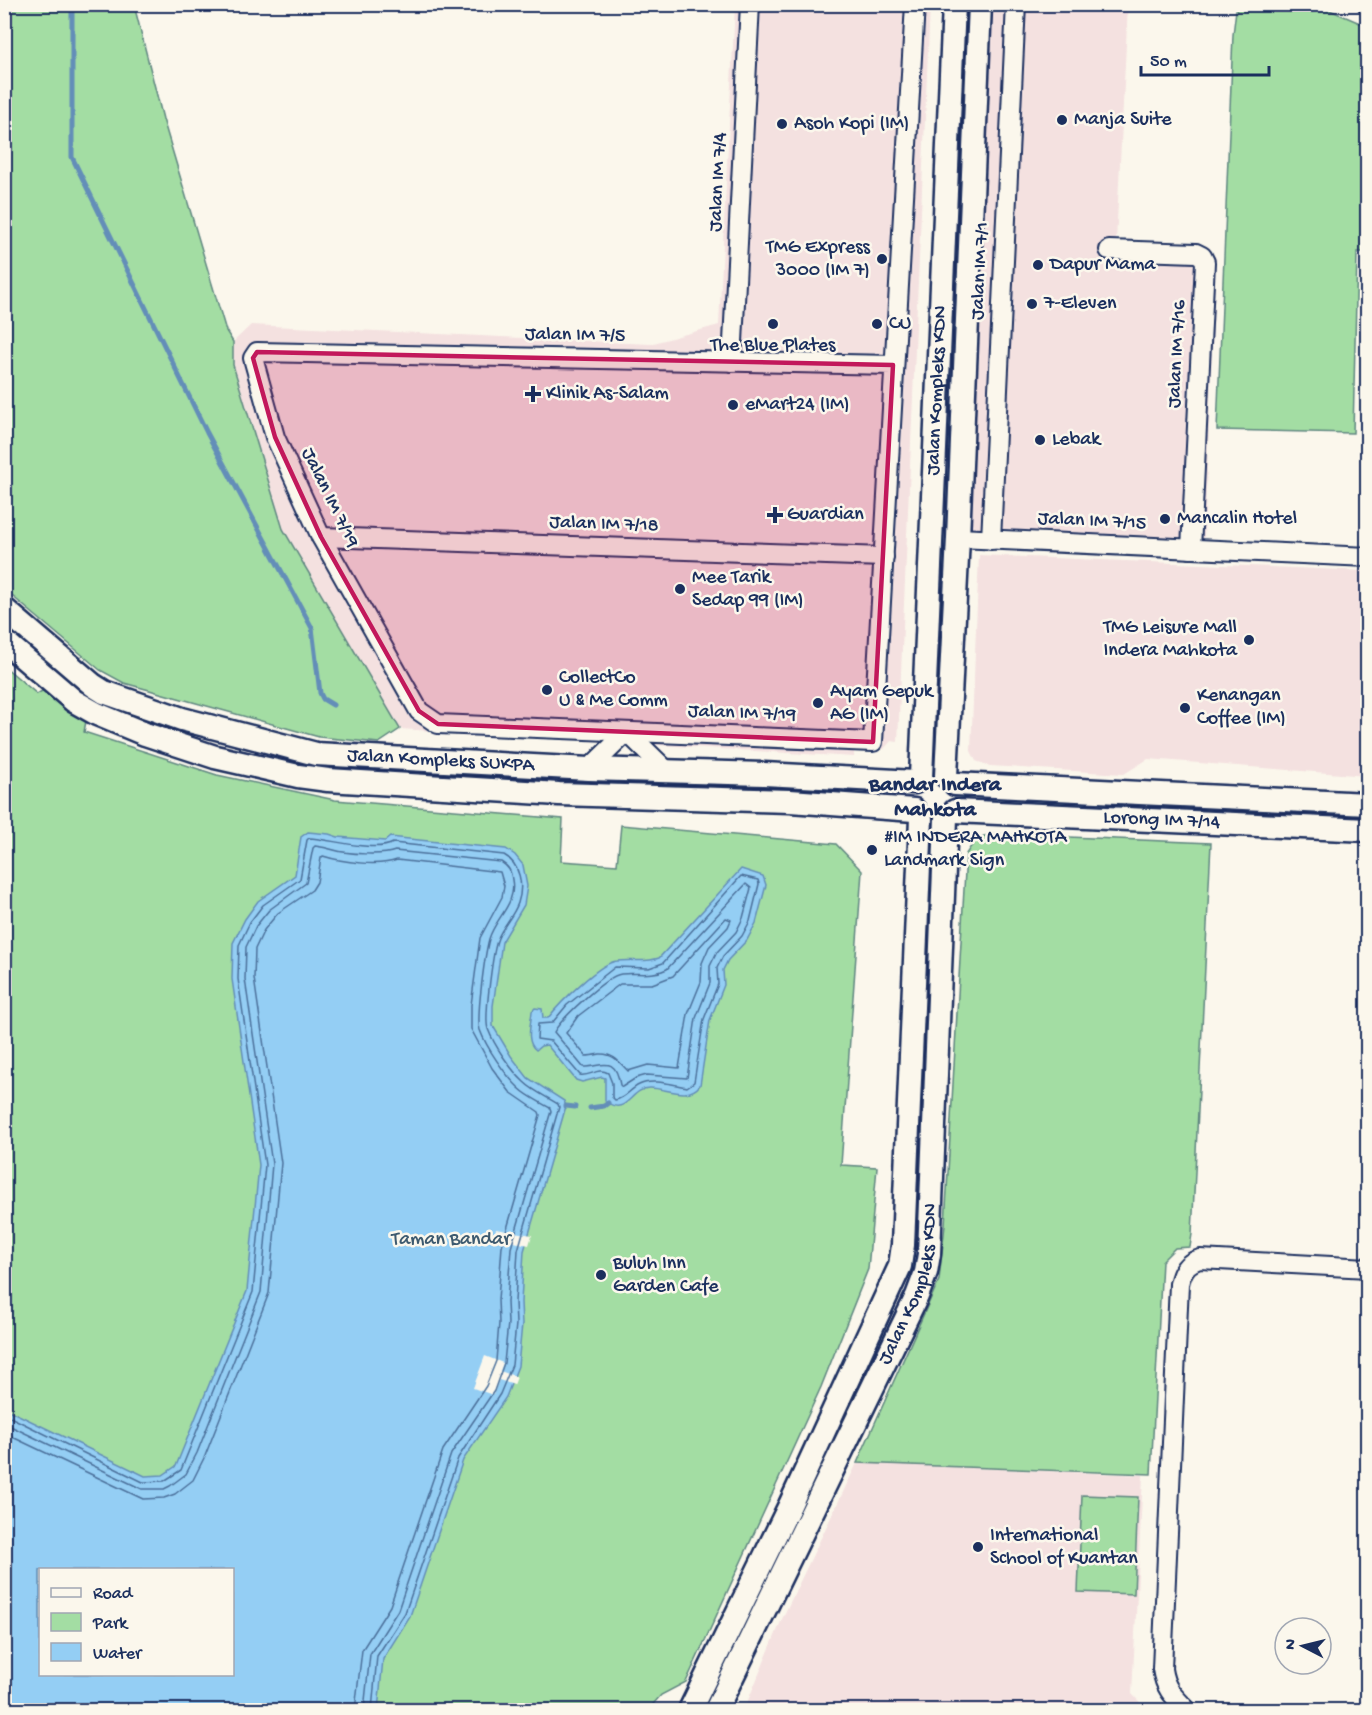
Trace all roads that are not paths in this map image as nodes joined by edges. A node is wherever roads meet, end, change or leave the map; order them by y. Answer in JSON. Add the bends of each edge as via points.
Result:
{"nodes":[{"id":1,"x":750,"y":4,"type":"edge"},
{"id":2,"x":915,"y":4,"type":"edge"},
{"id":3,"x":954,"y":4,"type":"edge"},
{"id":4,"x":980,"y":4,"type":"edge"},
{"id":5,"x":1016,"y":4,"type":"edge"},
{"id":6,"x":1109,"y":250,"type":"dead end"},
{"id":7,"x":256,"y":352,"type":"joint"},
{"id":8,"x":732,"y":362,"type":"junction"},
{"id":9,"x":893,"y":366,"type":"junction"},
{"id":10,"x":321,"y":537,"type":"junction"},
{"id":11,"x":958,"y":538,"type":"junction"},
{"id":12,"x":991,"y":540,"type":"junction"},
{"id":13,"x":1191,"y":549,"type":"junction"},
{"id":14,"x":884,"y":557,"type":"junction"},
{"id":15,"x":1368,"y":557,"type":"edge"},
{"id":16,"x":4,"y":609,"type":"edge"},
{"id":17,"x":4,"y":641,"type":"edge"},
{"id":18,"x":627,"y":732,"type":"junction"},
{"id":19,"x":589,"y":769,"type":"junction"},
{"id":20,"x":667,"y":771,"type":"junction"},
{"id":21,"x":918,"y":779,"type":"junction"},
{"id":22,"x":950,"y":780,"type":"junction"},
{"id":23,"x":1368,"y":804,"type":"edge"},
{"id":24,"x":918,"y":814,"type":"junction"},
{"id":25,"x":951,"y":815,"type":"junction"},
{"id":26,"x":1368,"y":830,"type":"edge"},
{"id":27,"x":900,"y":1266,"type":"junction"},
{"id":28,"x":1368,"y":1268,"type":"edge"},
{"id":29,"x":926,"y":1272,"type":"junction"},
{"id":30,"x":690,"y":1710,"type":"edge"},
{"id":31,"x":716,"y":1710,"type":"edge"},
{"id":32,"x":1187,"y":1710,"type":"edge"}],
"edges":[{"from":1,"to":8,"type":"street","name":"Jalan IM 7/4"},
{"from":2,"to":9,"type":"street"},
{"from":3,"to":21,"type":"street","name":"Jalan Kompleks KDN"},
{"from":4,"to":11,"type":"street","name":"Jalan Kompleks KDN"},
{"from":5,"to":12,"type":"street","name":"Jalan IM 7/1"},
{"from":6,"to":13,"type":"street","name":"Jalan IM 7/16","via":[[1196,253],[1205,262]]},
{"from":7,"to":8,"type":"street","name":"Jalan IM 7/5"},
{"from":7,"to":10,"type":"street","name":"Jalan IM 7/19","via":[[253,358],[275,437]]},
{"from":8,"to":9,"type":"street","name":"Jalan IM 7/5"},
{"from":9,"to":14,"type":"street","name":"Jalan IM 7/19"},
{"from":10,"to":14,"type":"street","name":"Jalan IM 7/18"},
{"from":10,"to":18,"type":"street","name":"Jalan IM 7/19","via":[[419,711],[438,724]]},
{"from":11,"to":12,"type":"street","name":"Jalan IM 7/15"},
{"from":11,"to":22,"type":"street","name":"Jalan Kompleks KDN"},
{"from":12,"to":13,"type":"street","name":"Jalan IM 7/15"},
{"from":13,"to":15,"type":"street","name":"Jalan IM 7/15"},
{"from":14,"to":18,"type":"street","name":"Jalan IM 7/19","via":[[873,742]]},
{"from":16,"to":19,"type":"street","name":"Jalan Kompleks SUKPA","via":[[104,692],[205,726],[316,754]]},
{"from":17,"to":24,"type":"street","name":"Jalan Kompleks SUKPA","via":[[74,700],[97,714],[215,757],[298,776],[559,794],[790,801]]},
{"from":18,"to":19,"type":"street"},
{"from":18,"to":20,"type":"street"},
{"from":19,"to":20,"type":"street","name":"Jalan Kompleks SUKPA"},
{"from":20,"to":21,"type":"street","name":"Jalan Kompleks SUKPA"},
{"from":21,"to":22,"type":"street","via":[[936,773]]},
{"from":21,"to":24,"type":"street","via":[[910,795]]},
{"from":22,"to":23,"type":"street","name":"Lorong IM 7/14"},
{"from":22,"to":25,"type":"street","via":[[959,799]]},
{"from":24,"to":25,"type":"street","via":[[933,822]]},
{"from":24,"to":27,"type":"street","name":"Jalan Kompleks KDN"},
{"from":25,"to":26,"type":"street","name":"Lorong IM 7/14"},
{"from":25,"to":29,"type":"street","name":"Jalan Kompleks KDN"},
{"from":27,"to":29,"type":"street"},
{"from":27,"to":30,"type":"street","name":"Jalan Kompleks KDN"},
{"from":28,"to":32,"type":"street","via":[[1200,1259],[1186,1266],[1182,1273],[1162,1669],[1164,1683]]},
{"from":29,"to":31,"type":"street","name":"Jalan Kompleks KDN"}]}
